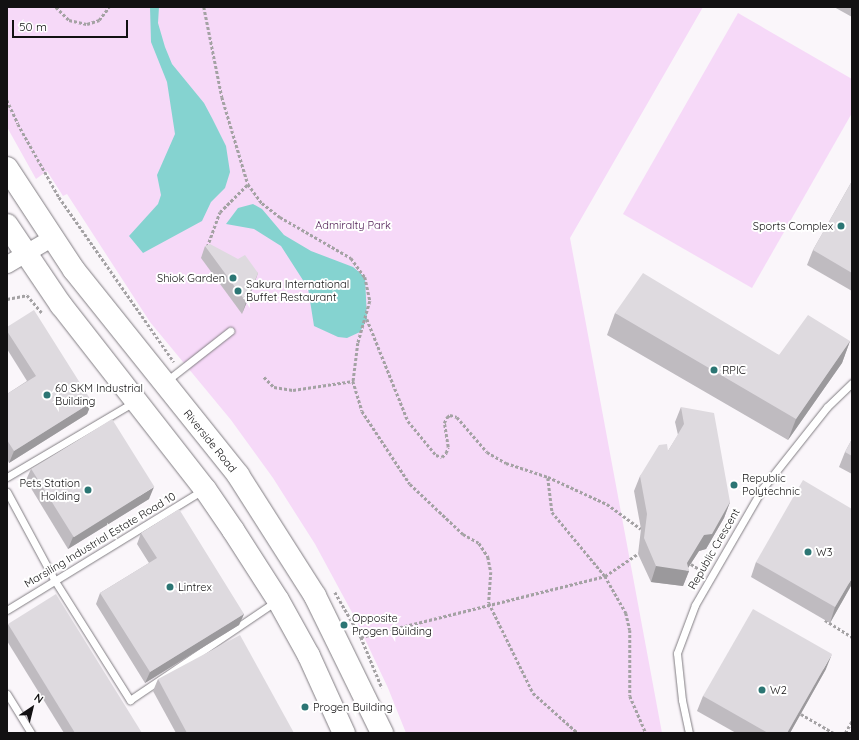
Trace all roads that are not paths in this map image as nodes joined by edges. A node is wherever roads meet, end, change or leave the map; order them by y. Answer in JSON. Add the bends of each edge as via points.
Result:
{"nodes":[{"id":1,"x":7,"y":168,"type":"edge"},
{"id":2,"x":7,"y":224,"type":"edge"},
{"id":3,"x":51,"y":238,"type":"junction"},
{"id":4,"x":26,"y":253,"type":"junction"},
{"id":5,"x":7,"y":264,"type":"edge"},
{"id":6,"x":230,"y":331,"type":"dead end"},
{"id":7,"x":852,"y":383,"type":"edge"},
{"id":8,"x":164,"y":384,"type":"junction"},
{"id":9,"x":137,"y":400,"type":"junction"},
{"id":10,"x":7,"y":477,"type":"edge"},
{"id":11,"x":205,"y":489,"type":"junction"},
{"id":12,"x":7,"y":492,"type":"edge"},
{"id":13,"x":55,"y":581,"type":"junction"},
{"id":14,"x":278,"y":600,"type":"junction"},
{"id":15,"x":7,"y":610,"type":"edge"},
{"id":16,"x":7,"y":694,"type":"edge"},
{"id":17,"x":31,"y":733,"type":"edge"},
{"id":18,"x":344,"y":733,"type":"edge"},
{"id":19,"x":382,"y":733,"type":"edge"},
{"id":20,"x":689,"y":733,"type":"edge"}],
"edges":[{"from":1,"to":3,"type":"main road","name":"Riverside Road"},
{"from":2,"to":4,"type":"main road"},
{"from":3,"to":4,"type":"street"},
{"from":3,"to":8,"type":"main road","name":"Riverside Road"},
{"from":4,"to":5,"type":"street"},
{"from":4,"to":9,"type":"main road","via":[[61,305]]},
{"from":6,"to":8,"type":"lane"},
{"from":7,"to":20,"type":"lane","name":"Republic Crescent","via":[[827,407],[783,459],[762,489],[710,576],[690,618],[677,653],[682,700]]},
{"from":8,"to":19,"type":"main road","name":"Riverside Road","via":[[238,475],[311,589]]},
{"from":9,"to":10,"type":"lane"},
{"from":9,"to":11,"type":"main road"},
{"from":11,"to":13,"type":"lane","name":"Marsiling Industrial Estate Road 10"},
{"from":11,"to":14,"type":"main road"},
{"from":12,"to":13,"type":"lane"},
{"from":13,"to":14,"type":"lane","via":[[130,700]]},
{"from":13,"to":15,"type":"lane","name":"Marsiling Industrial Estate Road 10"},
{"from":14,"to":18,"type":"main road","via":[[309,656]]},
{"from":16,"to":17,"type":"lane"}]}
